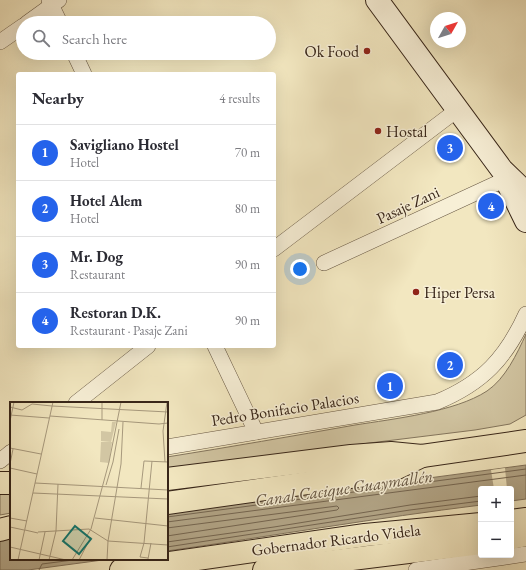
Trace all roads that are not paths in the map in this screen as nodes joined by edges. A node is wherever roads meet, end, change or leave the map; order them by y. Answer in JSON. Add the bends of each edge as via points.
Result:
{"nodes":[{"id":1,"x":377,"y":0,"type":"edge"},
{"id":2,"x":53,"y":2,"type":"edge"},
{"id":3,"x":35,"y":16,"type":"edge"},
{"id":4,"x":58,"y":16,"type":"edge"},
{"id":5,"x":16,"y":31,"type":"edge"},
{"id":6,"x":0,"y":42,"type":"edge"},
{"id":7,"x":77,"y":60,"type":"edge"},
{"id":8,"x":83,"y":72,"type":"edge"},
{"id":9,"x":457,"y":110,"type":"junction"},
{"id":10,"x":504,"y":175,"type":"junction"},
{"id":11,"x":526,"y":192,"type":"edge"},
{"id":12,"x":526,"y":221,"type":"edge"},
{"id":13,"x":276,"y":247,"type":"edge"},
{"id":14,"x":324,"y":263,"type":"dead end"},
{"id":15,"x":526,"y":314,"type":"edge"},
{"id":16,"x":145,"y":348,"type":"edge"},
{"id":17,"x":216,"y":348,"type":"edge"},
{"id":18,"x":77,"y":402,"type":"edge"},
{"id":19,"x":256,"y":432,"type":"junction"},
{"id":20,"x":526,"y":441,"type":"edge"},
{"id":21,"x":168,"y":447,"type":"edge"},
{"id":22,"x":10,"y":453,"type":"edge"},
{"id":23,"x":422,"y":456,"type":"junction"},
{"id":24,"x":0,"y":461,"type":"edge"},
{"id":25,"x":10,"y":465,"type":"edge"},
{"id":26,"x":0,"y":466,"type":"edge"},
{"id":27,"x":168,"y":480,"type":"edge"},
{"id":28,"x":10,"y":482,"type":"edge"},
{"id":29,"x":0,"y":483,"type":"edge"},
{"id":30,"x":168,"y":503,"type":"edge"},
{"id":31,"x":526,"y":519,"type":"edge"},
{"id":32,"x":514,"y":521,"type":"edge"},
{"id":33,"x":478,"y":524,"type":"edge"},
{"id":34,"x":10,"y":527,"type":"edge"},
{"id":35,"x":0,"y":530,"type":"edge"},
{"id":36,"x":526,"y":535,"type":"edge"},
{"id":37,"x":514,"y":537,"type":"edge"},
{"id":38,"x":478,"y":543,"type":"edge"},
{"id":39,"x":526,"y":554,"type":"edge"},
{"id":40,"x":121,"y":570,"type":"edge"},
{"id":41,"x":264,"y":570,"type":"edge"},
{"id":42,"x":416,"y":570,"type":"edge"}],
"edges":[{"from":1,"to":9,"type":"main road"},
{"from":2,"to":3,"type":"street"},
{"from":2,"to":4,"type":"street"},
{"from":5,"to":6,"type":"street"},
{"from":7,"to":8,"type":"street"},
{"from":9,"to":10,"type":"main road"},
{"from":9,"to":13,"type":"street"},
{"from":10,"to":11,"type":"main road"},
{"from":10,"to":12,"type":"main road"},
{"from":10,"to":14,"type":"street","name":"Pasaje Zani"},
{"from":15,"to":19,"type":"street","name":"Pedro Bonifacio Palacios","via":[[510,345],[493,367],[483,377],[454,395],[415,407]]},
{"from":16,"to":18,"type":"street"},
{"from":17,"to":19,"type":"street"},
{"from":19,"to":21,"type":"street","name":"Pedro Bonifacio Palacios"},
{"from":20,"to":23,"type":"highway"},
{"from":22,"to":24,"type":"street"},
{"from":23,"to":27,"type":"highway","via":[[391,453],[351,456]]},
{"from":23,"to":30,"type":"highway","via":[[397,468],[377,472]]},
{"from":25,"to":26,"type":"street"},
{"from":28,"to":29,"type":"highway"},
{"from":31,"to":32,"type":"highway"},
{"from":33,"to":40,"type":"highway","name":"Gobernador Ricardo Videla","via":[[365,535]]},
{"from":34,"to":35,"type":"highway"},
{"from":36,"to":37,"type":"highway"},
{"from":38,"to":41,"type":"highway","name":"Gobernador Ricardo Videla"},
{"from":39,"to":42,"type":"street"}]}
